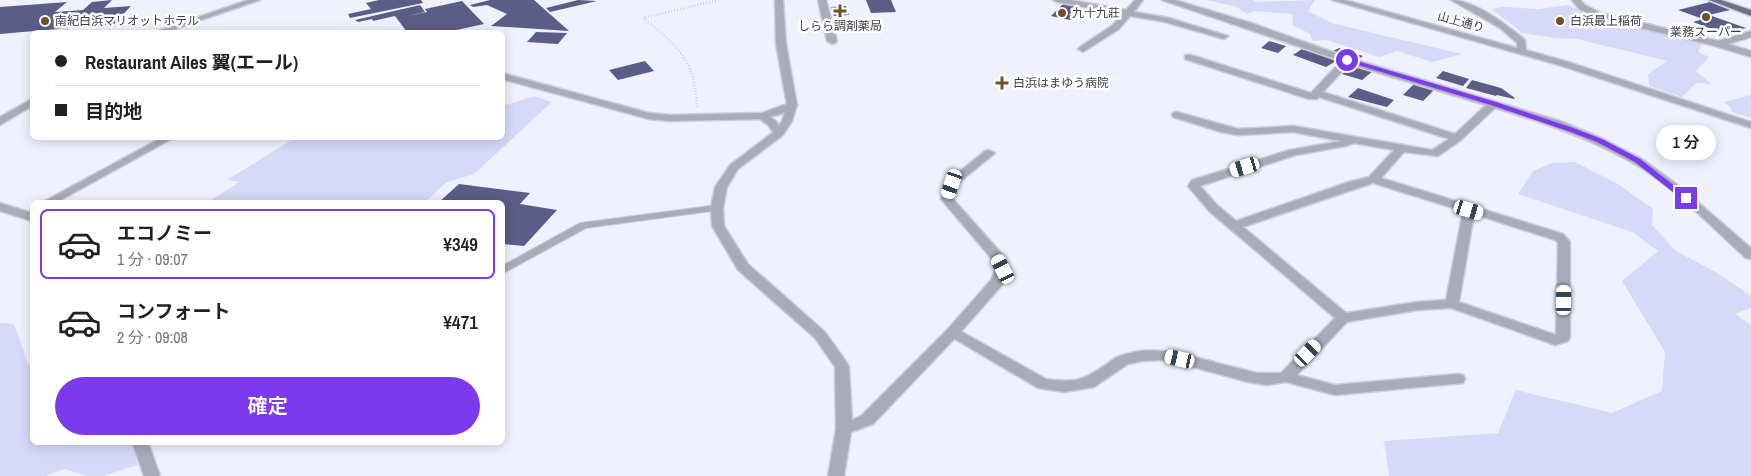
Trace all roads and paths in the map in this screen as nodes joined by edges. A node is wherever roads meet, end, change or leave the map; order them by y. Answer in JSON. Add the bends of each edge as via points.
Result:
{"nodes":[{"id":1,"x":256,"y":0,"type":"edge"},
{"id":2,"x":719,"y":0,"type":"edge"},
{"id":3,"x":779,"y":0,"type":"edge"},
{"id":4,"x":822,"y":0,"type":"edge"},
{"id":5,"x":1057,"y":0,"type":"edge"},
{"id":6,"x":1139,"y":0,"type":"edge"},
{"id":7,"x":1166,"y":0,"type":"edge"},
{"id":8,"x":1336,"y":0,"type":"edge"},
{"id":9,"x":1455,"y":0,"type":"edge"},
{"id":10,"x":1576,"y":0,"type":"edge"},
{"id":11,"x":1713,"y":0,"type":"edge"},
{"id":12,"x":1751,"y":13,"type":"edge"},
{"id":13,"x":1128,"y":14,"type":"junction"},
{"id":14,"x":165,"y":30,"type":"edge"},
{"id":15,"x":1751,"y":34,"type":"edge"},
{"id":16,"x":1224,"y":36,"type":"dead end"},
{"id":17,"x":832,"y":41,"type":"dead end"},
{"id":18,"x":1718,"y":44,"type":"junction"},
{"id":19,"x":1084,"y":49,"type":"dead end"},
{"id":20,"x":1521,"y":51,"type":"junction"},
{"id":21,"x":1751,"y":54,"type":"edge"},
{"id":22,"x":1188,"y":57,"type":"dead end"},
{"id":23,"x":1347,"y":60,"type":"junction"},
{"id":24,"x":505,"y":77,"type":"edge"},
{"id":25,"x":1318,"y":93,"type":"junction"},
{"id":26,"x":30,"y":103,"type":"edge"},
{"id":27,"x":1493,"y":104,"type":"junction"},
{"id":28,"x":792,"y":105,"type":"junction"},
{"id":29,"x":1177,"y":115,"type":"dead end"},
{"id":30,"x":762,"y":116,"type":"junction"},
{"id":31,"x":697,"y":118,"type":"junction"},
{"id":32,"x":0,"y":122,"type":"edge"},
{"id":33,"x":1751,"y":126,"type":"edge"},
{"id":34,"x":778,"y":133,"type":"junction"},
{"id":35,"x":1457,"y":138,"type":"junction"},
{"id":36,"x":164,"y":140,"type":"edge"},
{"id":37,"x":1351,"y":140,"type":"junction"},
{"id":38,"x":1401,"y":149,"type":"junction"},
{"id":39,"x":989,"y":153,"type":"dead end"},
{"id":40,"x":1373,"y":179,"type":"junction"},
{"id":41,"x":53,"y":200,"type":"edge"},
{"id":42,"x":0,"y":207,"type":"edge"},
{"id":43,"x":717,"y":208,"type":"junction"},
{"id":44,"x":1469,"y":210,"type":"junction"},
{"id":45,"x":30,"y":214,"type":"edge"},
{"id":46,"x":1234,"y":226,"type":"junction"},
{"id":47,"x":1751,"y":254,"type":"edge"},
{"id":48,"x":505,"y":269,"type":"edge"},
{"id":49,"x":1452,"y":304,"type":"junction"},
{"id":50,"x":1343,"y":318,"type":"junction"},
{"id":51,"x":953,"y":332,"type":"junction"},
{"id":52,"x":1286,"y":376,"type":"junction"},
{"id":53,"x":1458,"y":379,"type":"dead end"},
{"id":54,"x":844,"y":429,"type":"junction"},
{"id":55,"x":141,"y":445,"type":"edge"},
{"id":56,"x":152,"y":476,"type":"edge"},
{"id":57,"x":836,"y":476,"type":"edge"}],
"edges":[{"from":1,"to":14,"type":"street"},
{"from":2,"to":31,"type":"path","via":[[643,18],[681,50],[694,74]]},
{"from":3,"to":28,"type":"street","via":[[781,44]]},
{"from":4,"to":17,"type":"street"},
{"from":5,"to":13,"type":"street"},
{"from":6,"to":13,"type":"street"},
{"from":7,"to":23,"type":"street"},
{"from":8,"to":20,"type":"street","name":"山上通り"},
{"from":9,"to":20,"type":"street","via":[[1503,26],[1522,42]]},
{"from":10,"to":18,"type":"street","via":[[1598,15]]},
{"from":11,"to":12,"type":"main road"},
{"from":13,"to":16,"type":"street","via":[[1166,20]]},
{"from":13,"to":19,"type":"street","via":[[1116,27]]},
{"from":15,"to":18,"type":"street"},
{"from":18,"to":21,"type":"street"},
{"from":20,"to":33,"type":"street","name":"山上通り"},
{"from":22,"to":25,"type":"street","via":[[1313,98]]},
{"from":23,"to":25,"type":"street"},
{"from":23,"to":27,"type":"street"},
{"from":24,"to":31,"type":"street","via":[[649,116]]},
{"from":25,"to":35,"type":"street"},
{"from":26,"to":32,"type":"street"},
{"from":27,"to":35,"type":"street"},
{"from":27,"to":47,"type":"street","via":[[1556,123],[1638,161]]},
{"from":28,"to":30,"type":"street"},
{"from":28,"to":34,"type":"street","via":[[787,121]]},
{"from":29,"to":37,"type":"street","via":[[1238,132],[1293,129]]},
{"from":30,"to":31,"type":"street"},
{"from":30,"to":34,"type":"street"},
{"from":34,"to":43,"type":"street","via":[[734,167],[721,187]]},
{"from":35,"to":38,"type":"street","via":[[1434,154]]},
{"from":36,"to":41,"type":"street"},
{"from":37,"to":38,"type":"street"},
{"from":37,"to":46,"type":"street","via":[[1294,152],[1196,182],[1194,186],[1213,208]]},
{"from":38,"to":40,"type":"street"},
{"from":39,"to":51,"type":"street","via":[[952,184],[947,199],[997,257],[1003,269],[997,282]]},
{"from":40,"to":44,"type":"street"},
{"from":40,"to":46,"type":"street"},
{"from":42,"to":45,"type":"street"},
{"from":43,"to":48,"type":"lane","via":[[583,225]]},
{"from":43,"to":54,"type":"street","via":[[718,226],[743,267],[820,335],[842,367]]},
{"from":44,"to":49,"type":"street"},
{"from":44,"to":49,"type":"street","via":[[1559,237],[1564,242],[1563,338],[1555,340]]},
{"from":46,"to":50,"type":"street"},
{"from":49,"to":50,"type":"street"},
{"from":50,"to":52,"type":"street"},
{"from":51,"to":52,"type":"street","via":[[1043,384],[1064,387],[1089,383],[1124,360],[1142,356],[1164,355],[1259,378],[1275,380]]},
{"from":51,"to":54,"type":"street","via":[[867,420]]},
{"from":52,"to":53,"type":"street","via":[[1334,390]]},
{"from":54,"to":57,"type":"street"},
{"from":55,"to":56,"type":"street"}]}
